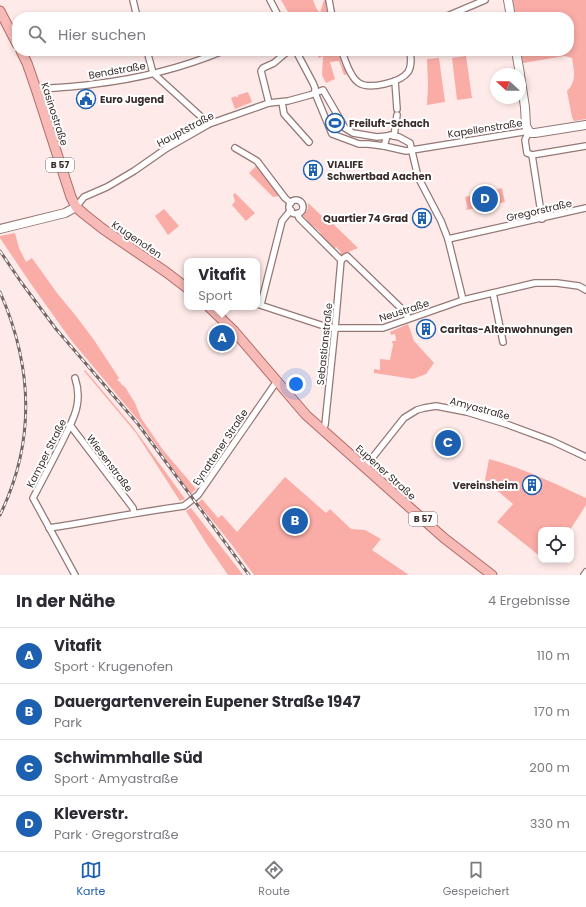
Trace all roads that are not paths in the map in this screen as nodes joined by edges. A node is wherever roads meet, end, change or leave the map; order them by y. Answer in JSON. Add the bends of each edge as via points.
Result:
{"nodes":[{"id":1,"x":132,"y":0,"type":"edge"},
{"id":2,"x":270,"y":0,"type":"edge"},
{"id":3,"x":330,"y":0,"type":"edge"},
{"id":4,"x":485,"y":0,"type":"edge"},
{"id":5,"x":508,"y":0,"type":"edge"},
{"id":6,"x":0,"y":11,"type":"edge"},
{"id":7,"x":136,"y":12,"type":"edge"},
{"id":8,"x":277,"y":12,"type":"edge"},
{"id":9,"x":331,"y":12,"type":"edge"},
{"id":10,"x":457,"y":12,"type":"edge"},
{"id":11,"x":509,"y":12,"type":"edge"},
{"id":12,"x":12,"y":34,"type":"edge"},
{"id":13,"x":24,"y":56,"type":"edge"},
{"id":14,"x":148,"y":56,"type":"edge"},
{"id":15,"x":211,"y":56,"type":"edge"},
{"id":16,"x":282,"y":56,"type":"edge"},
{"id":17,"x":299,"y":56,"type":"edge"},
{"id":18,"x":344,"y":56,"type":"edge"},
{"id":19,"x":410,"y":56,"type":"edge"},
{"id":20,"x":517,"y":56,"type":"edge"},
{"id":21,"x":519,"y":68,"type":"edge"},
{"id":22,"x":153,"y":73,"type":"junction"},
{"id":23,"x":395,"y":81,"type":"junction"},
{"id":24,"x":36,"y":89,"type":"junction"},
{"id":25,"x":314,"y":93,"type":"junction"},
{"id":26,"x":282,"y":102,"type":"junction"},
{"id":27,"x":269,"y":103,"type":"junction"},
{"id":28,"x":525,"y":104,"type":"edge"},
{"id":29,"x":209,"y":124,"type":"junction"},
{"id":30,"x":586,"y":125,"type":"edge"},
{"id":31,"x":529,"y":131,"type":"junction"},
{"id":32,"x":387,"y":136,"type":"junction"},
{"id":33,"x":394,"y":136,"type":"junction"},
{"id":34,"x":309,"y":142,"type":"dead end"},
{"id":35,"x":384,"y":146,"type":"junction"},
{"id":36,"x":586,"y":146,"type":"edge"},
{"id":37,"x":235,"y":148,"type":"dead end"},
{"id":38,"x":411,"y":150,"type":"junction"},
{"id":39,"x":532,"y":155,"type":"junction"},
{"id":40,"x":291,"y":203,"type":"junction"},
{"id":41,"x":76,"y":207,"type":"junction"},
{"id":42,"x":586,"y":208,"type":"edge"},
{"id":43,"x":291,"y":210,"type":"junction"},
{"id":44,"x":298,"y":213,"type":"junction"},
{"id":45,"x":542,"y":218,"type":"junction"},
{"id":46,"x":0,"y":229,"type":"edge"},
{"id":47,"x":448,"y":239,"type":"junction"},
{"id":48,"x":341,"y":260,"type":"junction"},
{"id":49,"x":586,"y":283,"type":"edge"},
{"id":50,"x":184,"y":286,"type":"edge"},
{"id":51,"x":579,"y":286,"type":"junction"},
{"id":52,"x":586,"y":290,"type":"edge"},
{"id":53,"x":493,"y":293,"type":"junction"},
{"id":54,"x":260,"y":300,"type":"edge"},
{"id":55,"x":463,"y":300,"type":"junction"},
{"id":56,"x":260,"y":304,"type":"edge"},
{"id":57,"x":212,"y":310,"type":"edge"},
{"id":58,"x":408,"y":318,"type":"junction"},
{"id":59,"x":335,"y":328,"type":"junction"},
{"id":60,"x":503,"y":342,"type":"dead end"},
{"id":61,"x":75,"y":378,"type":"dead end"},
{"id":62,"x":277,"y":381,"type":"junction"},
{"id":63,"x":70,"y":425,"type":"junction"},
{"id":64,"x":321,"y":430,"type":"junction"},
{"id":65,"x":586,"y":457,"type":"edge"},
{"id":66,"x":365,"y":467,"type":"junction"},
{"id":67,"x":134,"y":513,"type":"junction"},
{"id":68,"x":49,"y":528,"type":"junction"},
{"id":69,"x":586,"y":572,"type":"edge"},
{"id":70,"x":75,"y":575,"type":"edge"},
{"id":71,"x":492,"y":575,"type":"edge"},
{"id":72,"x":584,"y":575,"type":"edge"}],
"edges":[{"from":1,"to":7,"type":"street"},
{"from":2,"to":8,"type":"street"},
{"from":3,"to":9,"type":"street"},
{"from":4,"to":10,"type":"street"},
{"from":5,"to":11,"type":"main road"},
{"from":6,"to":12,"type":"main road"},
{"from":13,"to":24,"type":"main road","name":"Kasinostraße","number":"B 57"},
{"from":14,"to":22,"type":"street"},
{"from":15,"to":22,"type":"street","name":"Bendstraße"},
{"from":16,"to":27,"type":"street","via":[[261,71]]},
{"from":17,"to":25,"type":"street","name":"Kapellenstraße","via":[[313,83]]},
{"from":18,"to":23,"type":"street","via":[[359,83],[372,86]]},
{"from":19,"to":23,"type":"street","via":[[411,66],[408,73]]},
{"from":20,"to":21,"type":"main road"},
{"from":22,"to":24,"type":"street","name":"Bendstraße","via":[[94,84]]},
{"from":22,"to":29,"type":"street"},
{"from":23,"to":33,"type":"street","via":[[397,112]]},
{"from":24,"to":41,"type":"main road","name":"Kasinostraße","number":"B 57"},
{"from":25,"to":26,"type":"street","name":"Hauptstraße"},
{"from":25,"to":32,"type":"street","via":[[323,90],[345,128],[353,133]]},
{"from":25,"to":35,"type":"street","name":"Kapellenstraße","via":[[332,134],[359,144]]},
{"from":26,"to":27,"type":"street","name":"Hauptstraße"},
{"from":26,"to":34,"type":"street","via":[[284,114]]},
{"from":27,"to":29,"type":"street","name":"Hauptstraße"},
{"from":28,"to":31,"type":"main road","via":[[526,126]]},
{"from":29,"to":41,"type":"street","name":"Hauptstraße","via":[[107,187],[82,199]]},
{"from":30,"to":31,"type":"main road","name":"Kapellenstraße","via":[[535,133]]},
{"from":31,"to":38,"type":"street","name":"Kapellenstraße"},
{"from":31,"to":39,"type":"street","via":[[525,140],[527,153]]},
{"from":32,"to":33,"type":"street"},
{"from":32,"to":35,"type":"street"},
{"from":33,"to":38,"type":"street","via":[[410,143]]},
{"from":35,"to":38,"type":"street","name":"Kapellenstraße"},
{"from":36,"to":39,"type":"street"},
{"from":37,"to":40,"type":"street","via":[[257,160]]},
{"from":38,"to":47,"type":"street","via":[[418,178]]},
{"from":39,"to":45,"type":"street"},
{"from":40,"to":43,"type":"street"},
{"from":40,"to":44,"type":"street","via":[[296,200],[302,203],[303,209]]},
{"from":41,"to":46,"type":"main road","via":[[65,213]]},
{"from":41,"to":50,"type":"main road","name":"Krugenofen","number":"B 57"},
{"from":42,"to":45,"type":"street","name":"Gregorstraße"},
{"from":43,"to":44,"type":"street"},
{"from":43,"to":54,"type":"street","via":[[282,221]]},
{"from":44,"to":48,"type":"street","via":[[299,218]]},
{"from":45,"to":47,"type":"street","name":"Gregorstraße"},
{"from":47,"to":55,"type":"street"},
{"from":48,"to":58,"type":"street","via":[[347,256],[405,312]]},
{"from":48,"to":59,"type":"street","name":"Sebastianstraße"},
{"from":49,"to":51,"type":"street"},
{"from":51,"to":52,"type":"street"},
{"from":51,"to":53,"type":"street","name":"Neustraße","via":[[535,283]]},
{"from":53,"to":55,"type":"street","name":"Neustraße"},
{"from":53,"to":60,"type":"street"},
{"from":55,"to":58,"type":"street","name":"Neustraße"},
{"from":56,"to":59,"type":"street","name":"Neustraße"},
{"from":57,"to":62,"type":"main road","number":"B 57"},
{"from":58,"to":59,"type":"street","name":"Neustraße","via":[[383,328]]},
{"from":59,"to":64,"type":"street","name":"Sebastianstraße","via":[[325,425]]},
{"from":61,"to":63,"type":"street","name":"Kamper Straße","via":[[78,405]]},
{"from":62,"to":64,"type":"main road","number":"B 57"},
{"from":62,"to":67,"type":"street","name":"Eynattener Straße","via":[[198,495],[184,506]]},
{"from":63,"to":67,"type":"street","name":"Wiesenstraße","via":[[133,508]]},
{"from":63,"to":68,"type":"street","name":"Kamper Straße","via":[[33,498]]},
{"from":64,"to":66,"type":"main road","name":"Eupener Straße","number":"B 57"},
{"from":65,"to":66,"type":"street","name":"Amyastraße","via":[[506,424],[436,406],[417,410],[404,418]]},
{"from":66,"to":71,"type":"main road","name":"Eupener Straße","number":"B 57","via":[[444,538]]},
{"from":67,"to":68,"type":"street","name":"Eynattener Straße"},
{"from":68,"to":70,"type":"street","name":"Kamper Straße"},
{"from":69,"to":72,"type":"street"}]}
